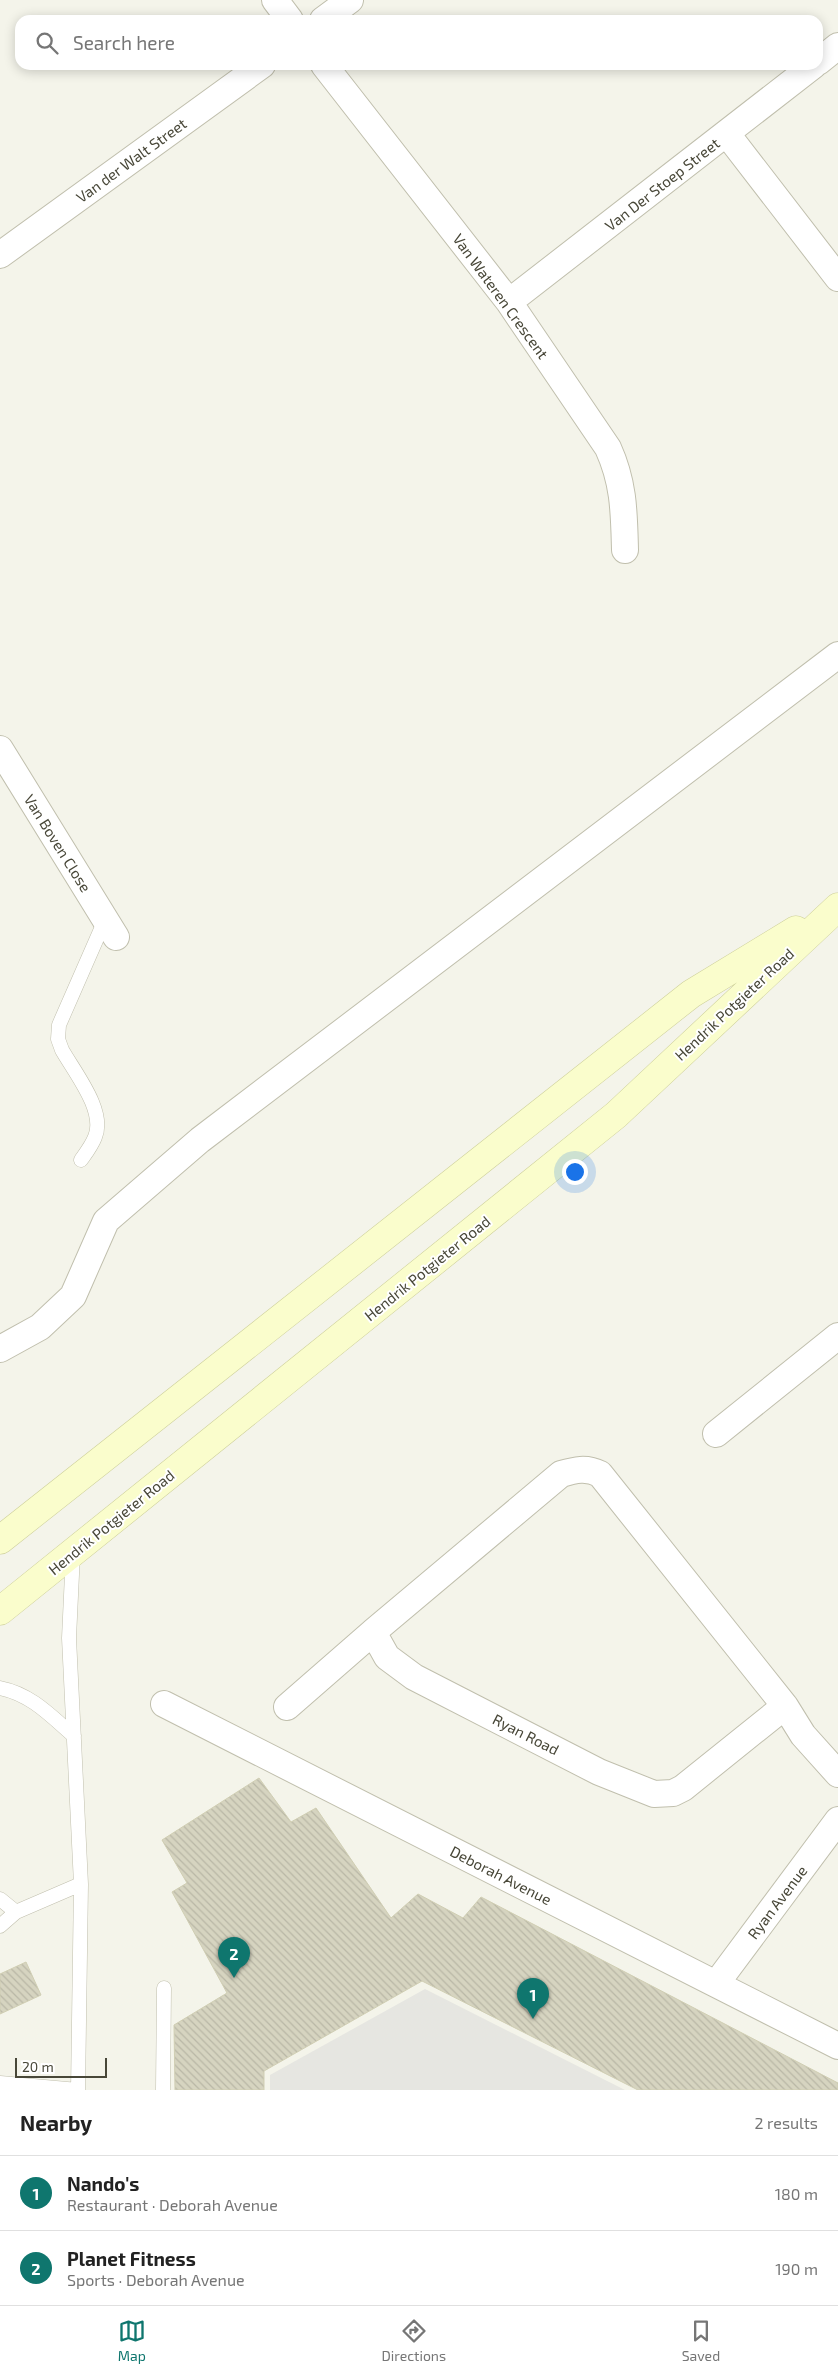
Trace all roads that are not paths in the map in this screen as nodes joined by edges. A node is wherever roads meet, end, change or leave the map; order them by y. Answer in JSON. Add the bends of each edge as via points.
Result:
{"nodes":[{"id":1,"x":275,"y":0,"type":"edge"},
{"id":2,"x":350,"y":0,"type":"edge"},
{"id":3,"x":286,"y":15,"type":"edge"},
{"id":4,"x":330,"y":15,"type":"edge"},
{"id":5,"x":838,"y":46,"type":"edge"},
{"id":6,"x":823,"y":58,"type":"edge"},
{"id":7,"x":255,"y":70,"type":"edge"},
{"id":8,"x":328,"y":70,"type":"edge"},
{"id":9,"x":808,"y":70,"type":"edge"},
{"id":10,"x":726,"y":134,"type":"junction"},
{"id":11,"x":0,"y":255,"type":"edge"},
{"id":12,"x":838,"y":278,"type":"edge"},
{"id":13,"x":509,"y":302,"type":"junction"},
{"id":14,"x":625,"y":550,"type":"dead end"},
{"id":15,"x":838,"y":655,"type":"edge"},
{"id":16,"x":0,"y":749,"type":"edge"},
{"id":17,"x":838,"y":905,"type":"edge"},
{"id":18,"x":110,"y":928,"type":"joint"},
{"id":19,"x":81,"y":1160,"type":"dead end"},
{"id":20,"x":836,"y":1342,"type":"edge"},
{"id":21,"x":0,"y":1349,"type":"edge"},
{"id":22,"x":716,"y":1434,"type":"dead end"},
{"id":23,"x":0,"y":1540,"type":"edge"},
{"id":24,"x":72,"y":1553,"type":"junction"},
{"id":25,"x":0,"y":1611,"type":"edge"},
{"id":26,"x":373,"y":1632,"type":"junction"},
{"id":27,"x":0,"y":1688,"type":"edge"},
{"id":28,"x":164,"y":1704,"type":"dead end"},
{"id":29,"x":784,"y":1706,"type":"junction"},
{"id":30,"x":287,"y":1707,"type":"dead end"},
{"id":31,"x":74,"y":1736,"type":"junction"},
{"id":32,"x":838,"y":1774,"type":"edge"},
{"id":33,"x":838,"y":1820,"type":"edge"},
{"id":34,"x":81,"y":1884,"type":"junction"},
{"id":35,"x":0,"y":1899,"type":"edge"},
{"id":36,"x":16,"y":1912,"type":"junction"},
{"id":37,"x":0,"y":1926,"type":"edge"},
{"id":38,"x":716,"y":1984,"type":"junction"},
{"id":39,"x":164,"y":1988,"type":"dead end"},
{"id":40,"x":838,"y":2046,"type":"edge"},
{"id":41,"x":0,"y":2083,"type":"edge"},
{"id":42,"x":78,"y":2090,"type":"edge"},
{"id":43,"x":164,"y":2090,"type":"edge"}],
"edges":[{"from":1,"to":3,"type":"street"},
{"from":2,"to":4,"type":"street"},
{"from":5,"to":6,"type":"street"},
{"from":7,"to":11,"type":"street","name":"Van der Walt Street"},
{"from":8,"to":13,"type":"street","name":"Van Wateren Crescent"},
{"from":9,"to":10,"type":"street","name":"Van Der Stoep Street"},
{"from":10,"to":12,"type":"street"},
{"from":10,"to":13,"type":"street","name":"Van Der Stoep Street"},
{"from":13,"to":14,"type":"street","name":"Van Wateren Crescent","via":[[608,448],[618,471],[623,495]]},
{"from":15,"to":21,"type":"street","via":[[200,1140],[106,1221],[73,1296],[40,1327]]},
{"from":16,"to":18,"type":"street","name":"Van Boven Close"},
{"from":17,"to":23,"type":"main road","name":"Hendrik Potgieter Road","via":[[691,994]]},
{"from":17,"to":24,"type":"main road","name":"Hendrik Potgieter Road","via":[[616,1115]]},
{"from":18,"to":19,"type":"lane","via":[[59,1025],[58,1039],[62,1050],[97,1113],[95,1138]]},
{"from":20,"to":22,"type":"street"},
{"from":24,"to":25,"type":"main road","name":"Hendrik Potgieter Road"},
{"from":24,"to":31,"type":"lane","via":[[69,1638]]},
{"from":26,"to":29,"type":"street","name":"Ryan Road","via":[[388,1657],[414,1678],[599,1772],[654,1794],[673,1793],[683,1788]]},
{"from":26,"to":29,"type":"street","via":[[561,1474],[592,1470],[600,1474]]},
{"from":26,"to":30,"type":"street"},
{"from":27,"to":31,"type":"lane","via":[[12,1690],[40,1705]]},
{"from":28,"to":38,"type":"street","name":"Deborah Avenue"},
{"from":29,"to":32,"type":"street","via":[[803,1735]]},
{"from":31,"to":34,"type":"lane"},
{"from":33,"to":38,"type":"street","name":"Ryan Avenue"},
{"from":34,"to":36,"type":"lane"},
{"from":34,"to":42,"type":"lane"},
{"from":35,"to":36,"type":"lane"},
{"from":36,"to":37,"type":"lane"},
{"from":38,"to":40,"type":"street","name":"Deborah Avenue"},
{"from":39,"to":43,"type":"lane"},
{"from":41,"to":42,"type":"lane"}]}
